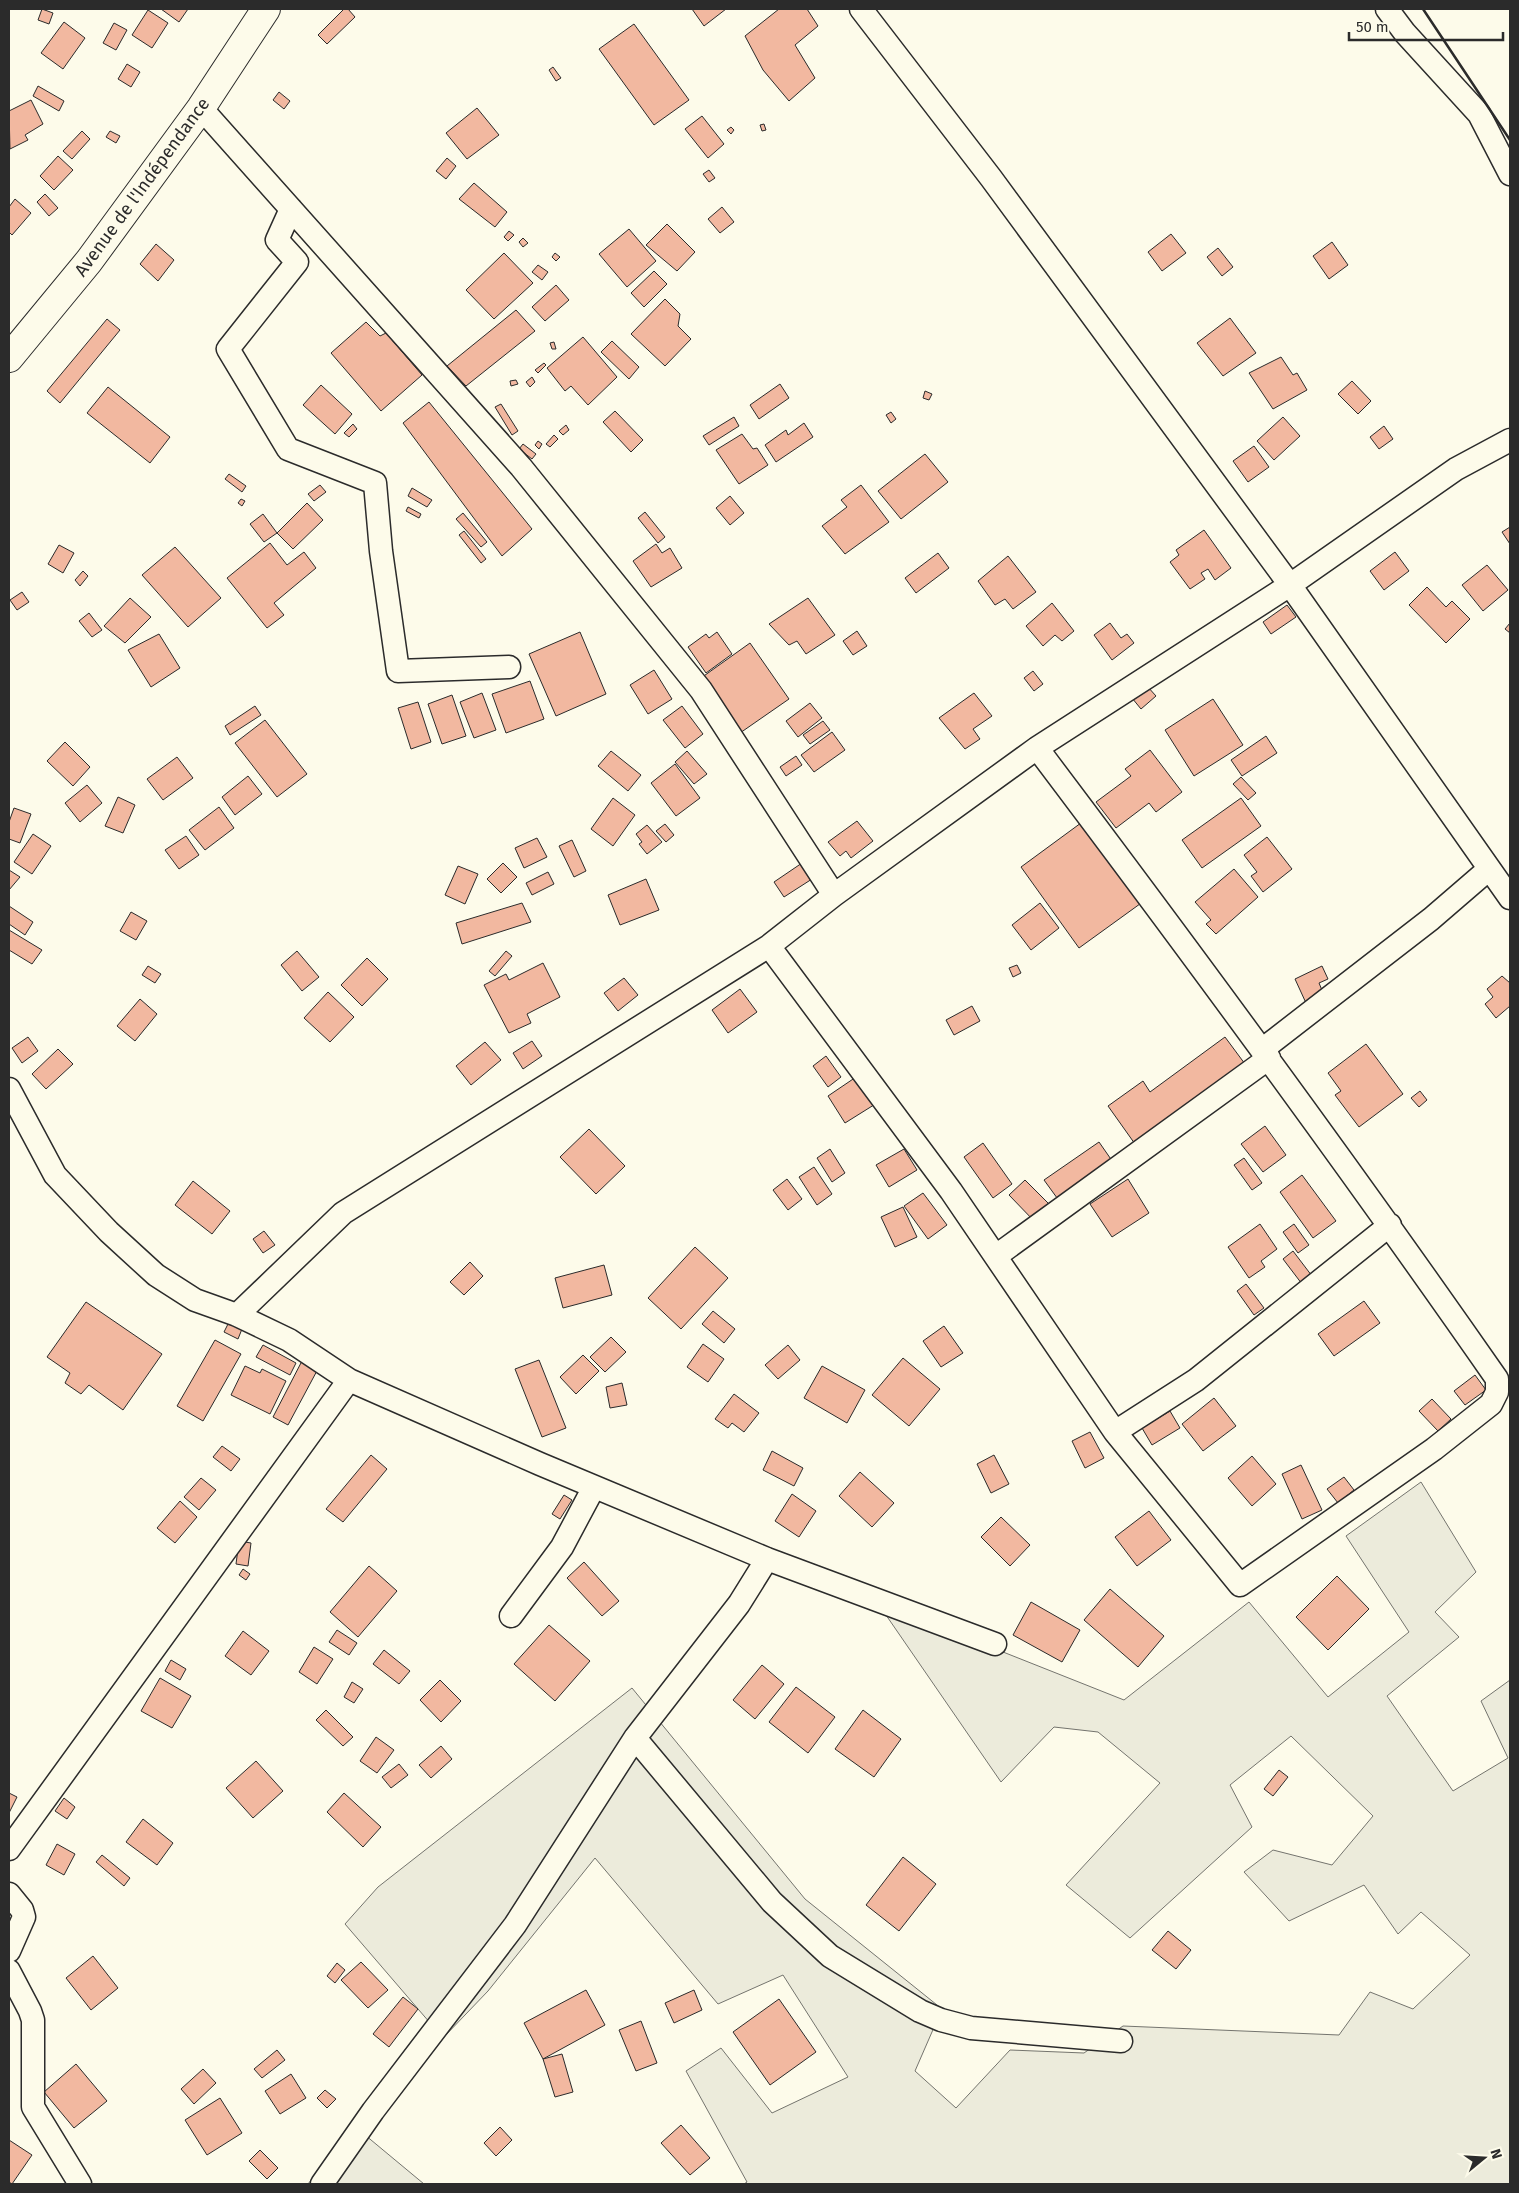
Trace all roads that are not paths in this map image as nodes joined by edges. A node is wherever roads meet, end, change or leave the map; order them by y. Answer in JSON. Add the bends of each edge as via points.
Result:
{"nodes":[{"id":1,"x":266,"y":9,"type":"edge"},
{"id":2,"x":862,"y":9,"type":"edge"},
{"id":3,"x":1387,"y":9,"type":"edge"},
{"id":4,"x":201,"y":108,"type":"junction"},
{"id":5,"x":1510,"y":174,"type":"edge"},
{"id":6,"x":291,"y":209,"type":"junction"},
{"id":7,"x":9,"y":358,"type":"edge"},
{"id":8,"x":1510,"y":440,"type":"edge"},
{"id":9,"x":1290,"y":585,"type":"junction"},
{"id":10,"x":509,"y":667,"type":"dead end"},
{"id":11,"x":1037,"y":748,"type":"junction"},
{"id":12,"x":1489,"y":869,"type":"junction"},
{"id":13,"x":834,"y":895,"type":"junction"},
{"id":14,"x":1510,"y":898,"type":"edge"},
{"id":15,"x":769,"y":946,"type":"junction"},
{"id":16,"x":1266,"y":1054,"type":"junction"},
{"id":17,"x":9,"y":1089,"type":"edge"},
{"id":18,"x":1390,"y":1226,"type":"junction"},
{"id":19,"x":996,"y":1256,"type":"junction"},
{"id":20,"x":237,"y":1315,"type":"junction"},
{"id":21,"x":1497,"y":1379,"type":"junction"},
{"id":22,"x":349,"y":1380,"type":"junction"},
{"id":23,"x":1510,"y":1397,"type":"edge"},
{"id":24,"x":1115,"y":1432,"type":"junction"},
{"id":25,"x":594,"y":1486,"type":"junction"},
{"id":26,"x":767,"y":1559,"type":"junction"},
{"id":27,"x":511,"y":1616,"type":"dead end"},
{"id":28,"x":995,"y":1644,"type":"dead end"},
{"id":29,"x":635,"y":1738,"type":"junction"},
{"id":30,"x":9,"y":1850,"type":"edge"},
{"id":31,"x":9,"y":1894,"type":"edge"},
{"id":32,"x":9,"y":1951,"type":"edge"},
{"id":33,"x":9,"y":1971,"type":"edge"},
{"id":34,"x":1121,"y":2041,"type":"dead end"},
{"id":35,"x":80,"y":2184,"type":"edge"},
{"id":36,"x":322,"y":2184,"type":"edge"}],
"edges":[{"from":1,"to":4,"type":"main road","name":"Avenue de l'Indépendance"},
{"from":2,"to":9,"type":"street","via":[[991,178]]},
{"from":3,"to":5,"type":"street","via":[[1479,114]]},
{"from":4,"to":6,"type":"street"},
{"from":4,"to":7,"type":"main road","name":"Avenue de l'Indépendance","via":[[89,262]]},
{"from":6,"to":10,"type":"street","via":[[277,240],[297,262],[228,349],[288,449],[375,483],[398,671]]},
{"from":6,"to":13,"type":"street","via":[[521,467],[701,690]]},
{"from":8,"to":9,"type":"street","via":[[1456,469]]},
{"from":9,"to":11,"type":"street"},
{"from":9,"to":12,"type":"street"},
{"from":11,"to":13,"type":"street"},
{"from":11,"to":16,"type":"street"},
{"from":12,"to":14,"type":"street"},
{"from":12,"to":16,"type":"street"},
{"from":13,"to":15,"type":"street"},
{"from":15,"to":19,"type":"street"},
{"from":15,"to":20,"type":"street","via":[[342,1213]]},
{"from":16,"to":18,"type":"street"},
{"from":16,"to":19,"type":"street"},
{"from":17,"to":20,"type":"street","via":[[55,1175],[109,1232],[156,1275],[195,1300]]},
{"from":18,"to":21,"type":"street"},
{"from":18,"to":24,"type":"street","via":[[1196,1380]]},
{"from":19,"to":24,"type":"street"},
{"from":20,"to":22,"type":"street","via":[[289,1340]]},
{"from":21,"to":23,"type":"street"},
{"from":21,"to":24,"type":"street","via":[[1497,1392],[1491,1404],[1434,1449],[1240,1585]]},
{"from":22,"to":25,"type":"street"},
{"from":22,"to":30,"type":"street"},
{"from":25,"to":26,"type":"street"},
{"from":25,"to":27,"type":"street","via":[[562,1547]]},
{"from":26,"to":28,"type":"street"},
{"from":26,"to":29,"type":"street","via":[[739,1604]]},
{"from":29,"to":34,"type":"street","via":[[772,1902],[830,1956],[920,2011],[941,2020],[971,2028]]},
{"from":29,"to":36,"type":"street","via":[[515,1926],[373,2110]]},
{"from":31,"to":32,"type":"street","via":[[24,1917]]},
{"from":33,"to":35,"type":"street","via":[[33,2020],[33,2107]]}]}
